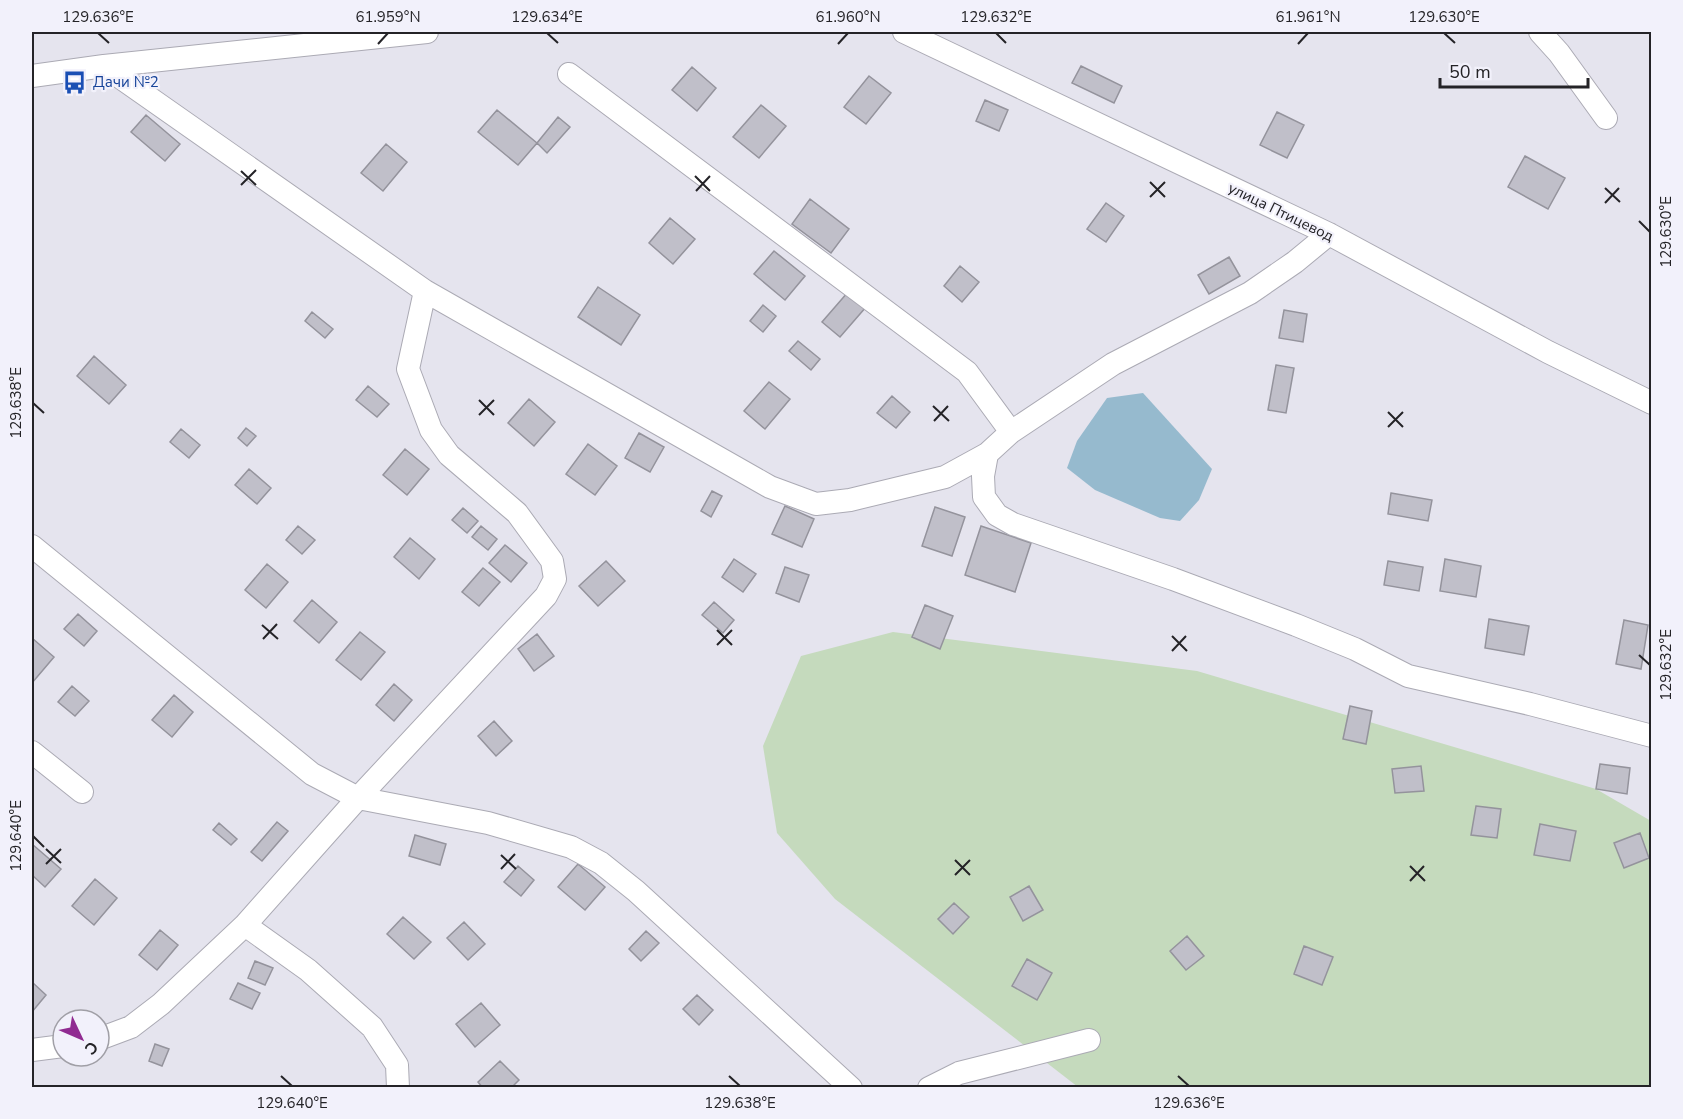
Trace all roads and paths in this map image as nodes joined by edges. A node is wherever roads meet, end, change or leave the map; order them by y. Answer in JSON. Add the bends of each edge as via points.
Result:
{"nodes":[{"id":1,"x":427,"y":32,"type":"edge"},
{"id":2,"x":904,"y":32,"type":"edge"},
{"id":3,"x":1540,"y":32,"type":"edge"},
{"id":4,"x":104,"y":66,"type":"junction"},
{"id":5,"x":569,"y":74,"type":"dead end"},
{"id":6,"x":32,"y":76,"type":"edge"},
{"id":7,"x":1606,"y":117,"type":"dead end"},
{"id":8,"x":1329,"y":234,"type":"junction"},
{"id":9,"x":425,"y":291,"type":"junction"},
{"id":10,"x":1652,"y":403,"type":"edge"},
{"id":11,"x":1011,"y":432,"type":"junction"},
{"id":12,"x":987,"y":454,"type":"junction"},
{"id":13,"x":32,"y":546,"type":"edge"},
{"id":14,"x":1652,"y":736,"type":"edge"},
{"id":15,"x":32,"y":752,"type":"edge"},
{"id":16,"x":82,"y":792,"type":"dead end"},
{"id":17,"x":358,"y":798,"type":"junction"},
{"id":18,"x":245,"y":925,"type":"junction"},
{"id":19,"x":111,"y":1034,"type":"edge"},
{"id":20,"x":1089,"y":1040,"type":"dead end"},
{"id":21,"x":51,"y":1048,"type":"edge"},
{"id":22,"x":32,"y":1050,"type":"edge"},
{"id":23,"x":398,"y":1088,"type":"edge"},
{"id":24,"x":850,"y":1088,"type":"edge"},
{"id":25,"x":929,"y":1088,"type":"edge"}],
"edges":[{"from":1,"to":4,"type":"street"},
{"from":2,"to":8,"type":"street","name":"улица Птицевод"},
{"from":3,"to":7,"type":"street"},
{"from":4,"to":6,"type":"street"},
{"from":4,"to":9,"type":"street"},
{"from":5,"to":11,"type":"street","via":[[967,372]]},
{"from":8,"to":10,"type":"street","name":"улица Птицевод","via":[[1548,352]]},
{"from":8,"to":11,"type":"street","via":[[1250,293],[1113,364]]},
{"from":9,"to":12,"type":"street","via":[[770,487],[816,504],[861,498],[945,477]]},
{"from":9,"to":17,"type":"street","via":[[408,369],[431,430],[449,455],[517,513],[552,561],[555,579],[546,596]]},
{"from":11,"to":12,"type":"street"},
{"from":12,"to":14,"type":"street","via":[[984,497],[997,515],[1013,524],[1296,625],[1408,676]]},
{"from":13,"to":17,"type":"street","via":[[312,774]]},
{"from":15,"to":16,"type":"street"},
{"from":17,"to":18,"type":"street"},
{"from":17,"to":24,"type":"street","via":[[488,823],[571,847],[601,862]]},
{"from":18,"to":19,"type":"street","via":[[161,1004],[131,1027]]},
{"from":18,"to":23,"type":"street","via":[[308,970],[372,1027],[397,1065]]},
{"from":20,"to":25,"type":"street","via":[[959,1073]]},
{"from":21,"to":22,"type":"street"}]}
